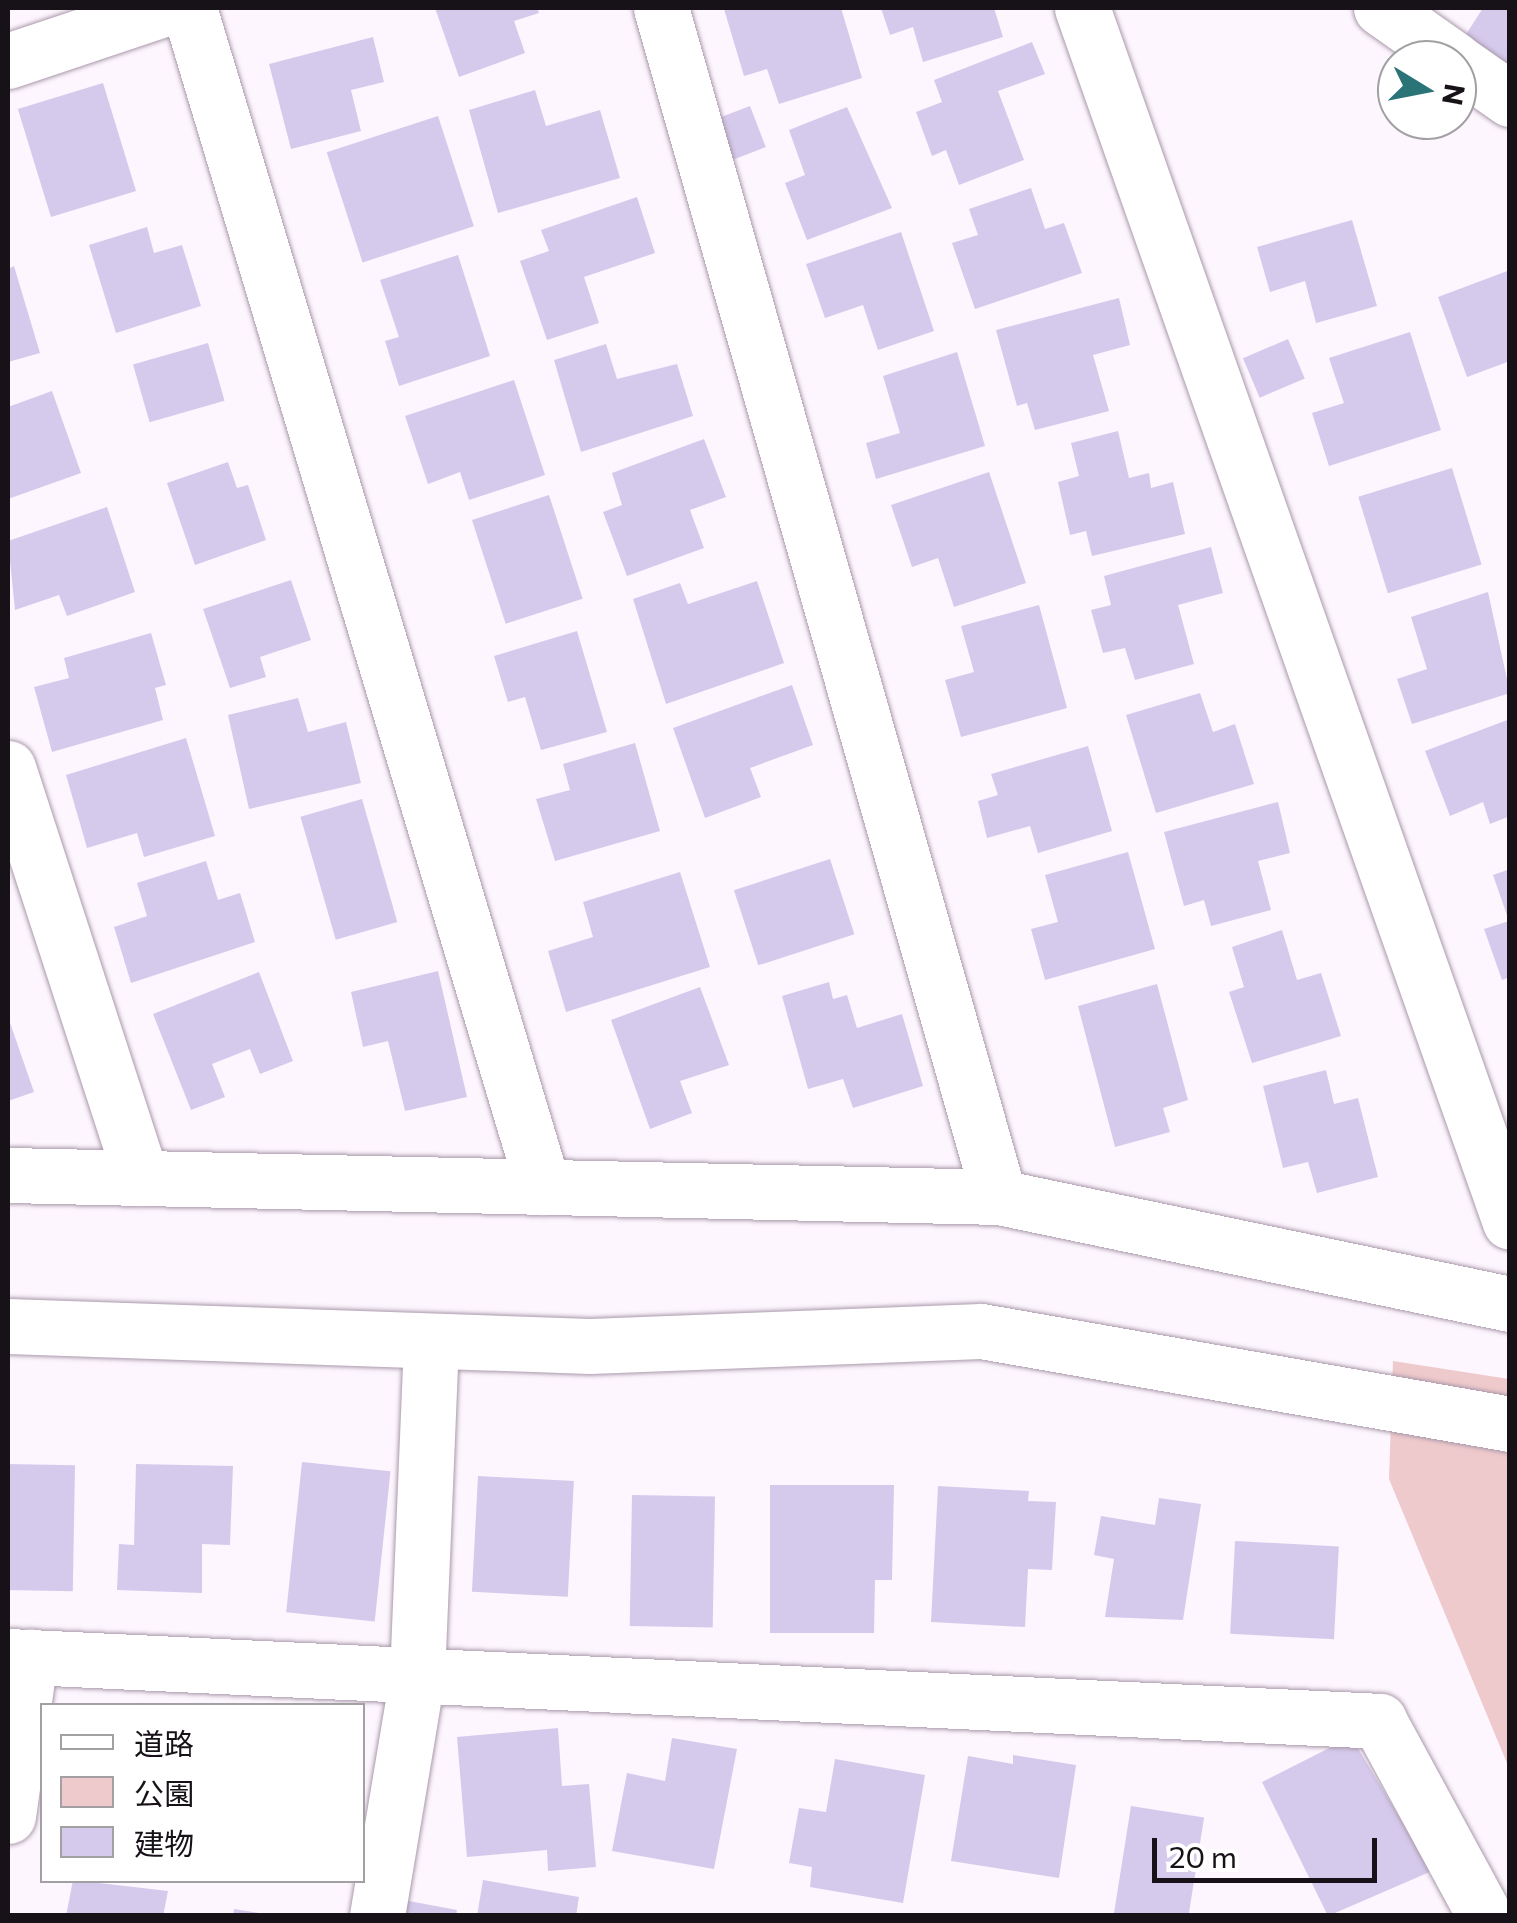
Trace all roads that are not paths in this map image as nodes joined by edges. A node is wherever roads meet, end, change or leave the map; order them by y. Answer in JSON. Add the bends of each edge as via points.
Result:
{"nodes":[{"id":1,"x":166,"y":8,"type":"edge"},
{"id":2,"x":189,"y":8,"type":"edge"},
{"id":3,"x":661,"y":8,"type":"edge"},
{"id":4,"x":1082,"y":8,"type":"edge"},
{"id":5,"x":1381,"y":8,"type":"edge"},
{"id":6,"x":1426,"y":40,"type":"edge"},
{"id":7,"x":8,"y":61,"type":"edge"},
{"id":8,"x":1477,"y":76,"type":"edge"},
{"id":9,"x":1510,"y":99,"type":"edge"},
{"id":10,"x":8,"y":768,"type":"edge"},
{"id":11,"x":8,"y":1175,"type":"edge"},
{"id":12,"x":141,"y":1178,"type":"junction"},
{"id":13,"x":543,"y":1187,"type":"junction"},
{"id":14,"x":1000,"y":1197,"type":"junction"},
{"id":15,"x":1510,"y":1222,"type":"edge"},
{"id":16,"x":1510,"y":1304,"type":"edge"},
{"id":17,"x":8,"y":1326,"type":"edge"},
{"id":18,"x":430,"y":1341,"type":"junction"},
{"id":19,"x":1510,"y":1424,"type":"edge"},
{"id":20,"x":19,"y":1657,"type":"edge"},
{"id":21,"x":417,"y":1676,"type":"junction"},
{"id":22,"x":8,"y":1816,"type":"edge"},
{"id":23,"x":377,"y":1916,"type":"edge"},
{"id":24,"x":1486,"y":1916,"type":"edge"}],
"edges":[{"from":1,"to":7,"type":"street"},
{"from":2,"to":13,"type":"street"},
{"from":3,"to":14,"type":"street"},
{"from":4,"to":15,"type":"street"},
{"from":5,"to":6,"type":"street"},
{"from":8,"to":9,"type":"street"},
{"from":10,"to":12,"type":"street"},
{"from":11,"to":12,"type":"street"},
{"from":12,"to":13,"type":"street"},
{"from":13,"to":14,"type":"street"},
{"from":14,"to":16,"type":"street"},
{"from":17,"to":18,"type":"street"},
{"from":18,"to":19,"type":"street","via":[[590,1346],[981,1330]]},
{"from":18,"to":21,"type":"street"},
{"from":20,"to":21,"type":"street"},
{"from":20,"to":22,"type":"street"},
{"from":21,"to":23,"type":"street"},
{"from":21,"to":24,"type":"street","via":[[1379,1721]]}]}
